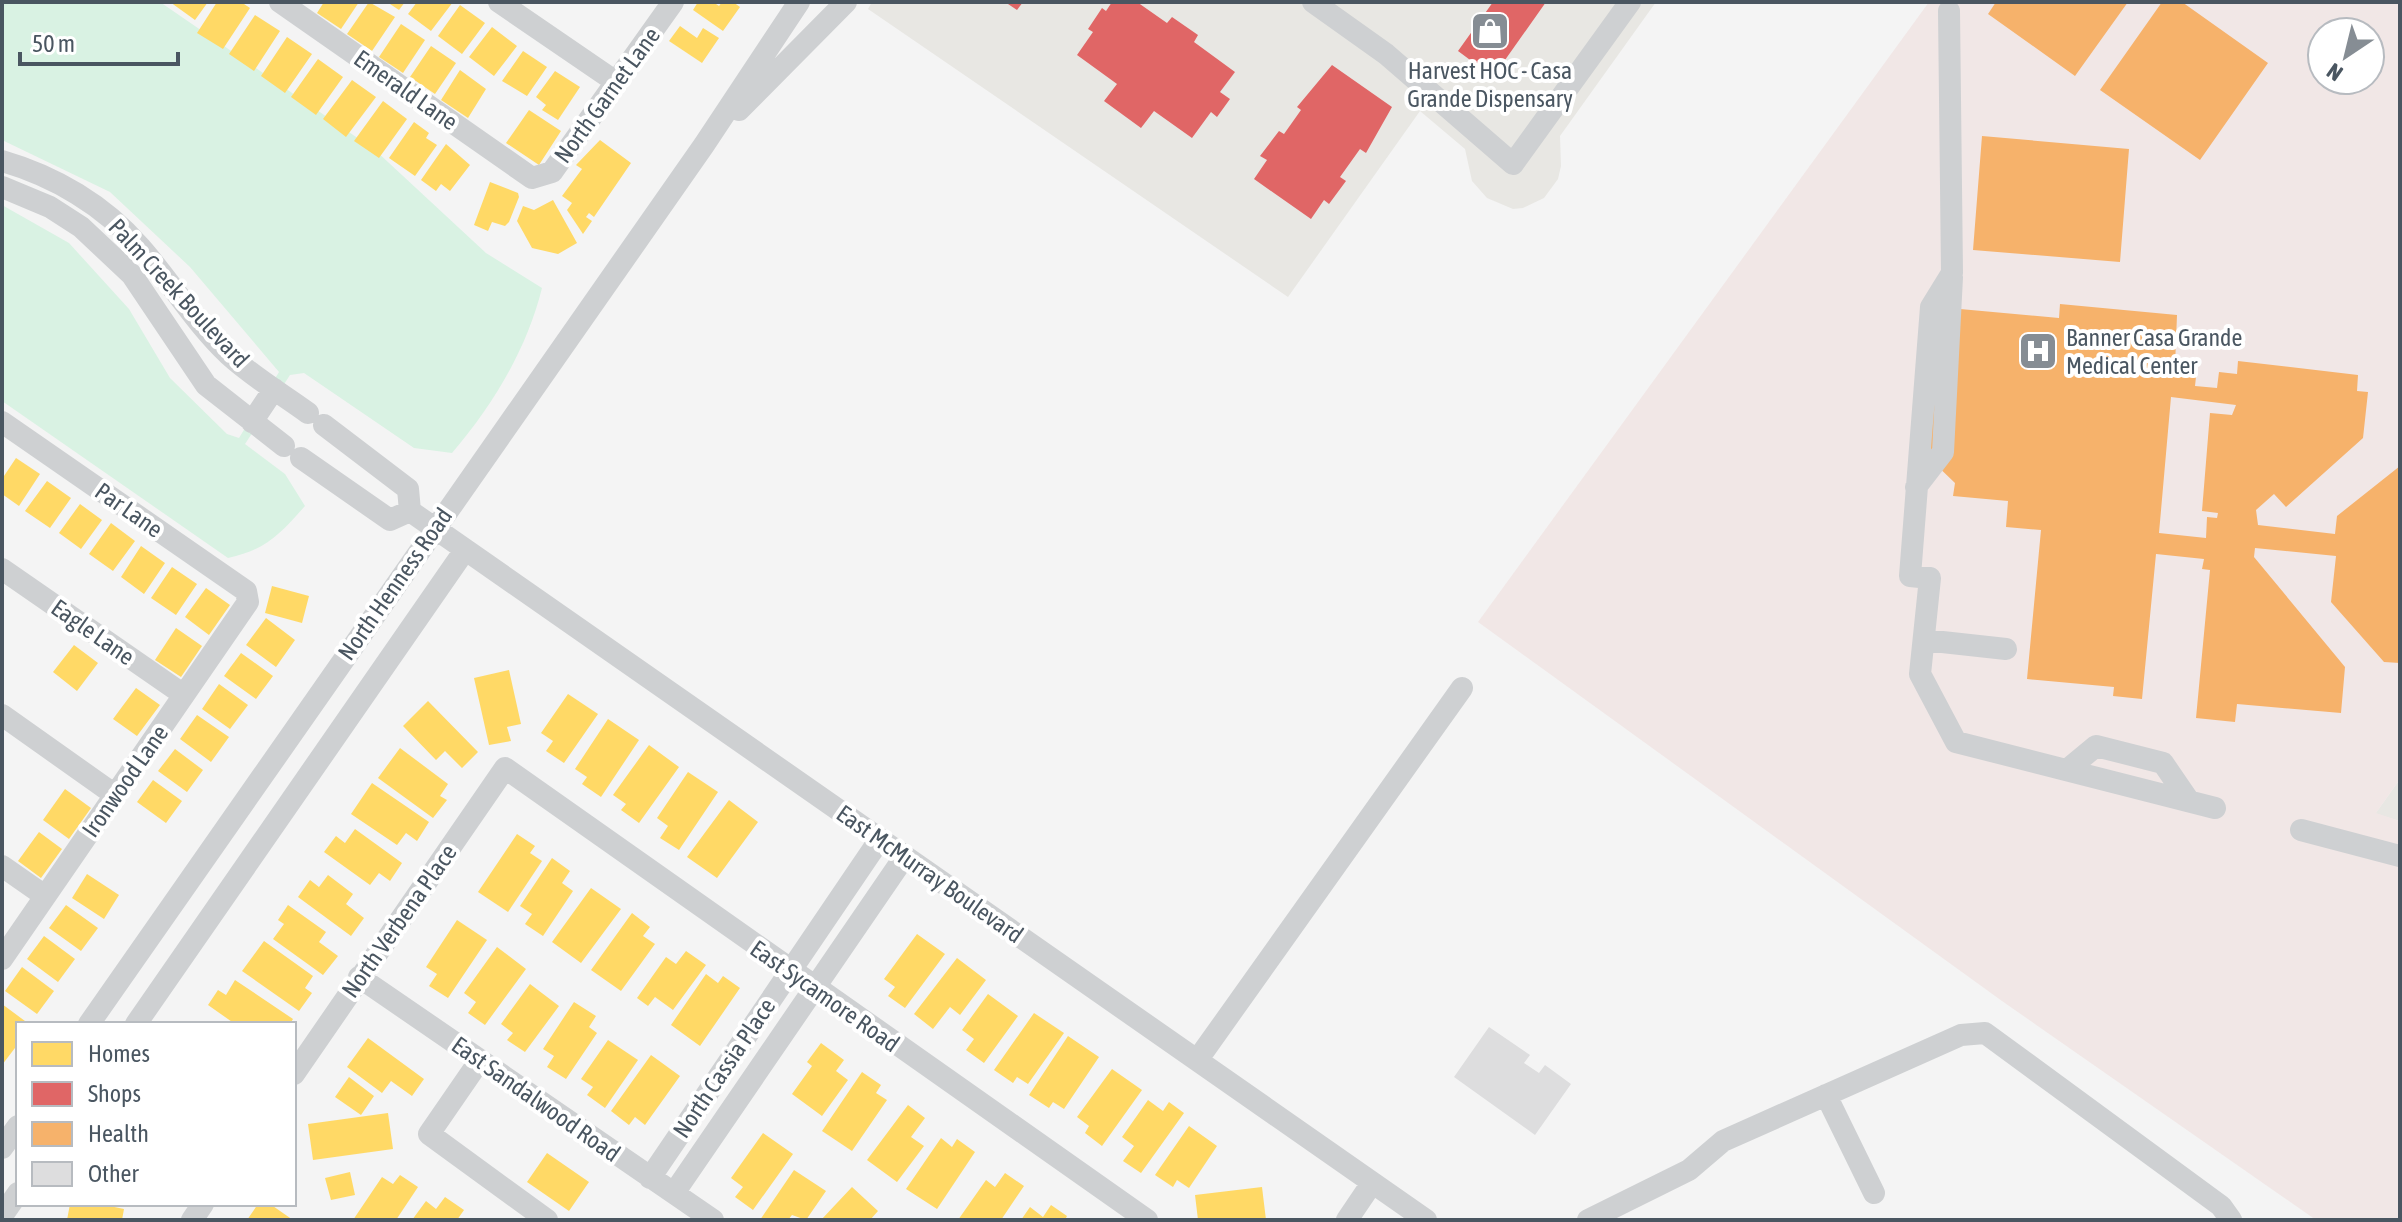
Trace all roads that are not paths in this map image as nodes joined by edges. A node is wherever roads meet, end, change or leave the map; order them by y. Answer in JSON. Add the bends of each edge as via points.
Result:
{"nodes":[{"id":1,"x":280,"y":2,"type":"edge"},
{"id":2,"x":499,"y":2,"type":"edge"},
{"id":3,"x":673,"y":2,"type":"edge"},
{"id":4,"x":799,"y":2,"type":"edge"},
{"id":5,"x":846,"y":2,"type":"edge"},
{"id":6,"x":1313,"y":2,"type":"edge"},
{"id":7,"x":1630,"y":2,"type":"edge"},
{"id":8,"x":1949,"y":11,"type":"dead end"},
{"id":9,"x":616,"y":82,"type":"junction"},
{"id":10,"x":704,"y":145,"type":"junction"},
{"id":11,"x":2,"y":161,"type":"edge"},
{"id":12,"x":532,"y":178,"type":"joint"},
{"id":13,"x":2,"y":187,"type":"edge"},
{"id":14,"x":274,"y":389,"type":"junction"},
{"id":15,"x":2,"y":422,"type":"edge"},
{"id":16,"x":252,"y":422,"type":"junction"},
{"id":17,"x":410,"y":511,"type":"junction"},
{"id":18,"x":434,"y":528,"type":"junction"},
{"id":19,"x":465,"y":550,"type":"junction"},
{"id":20,"x":2,"y":569,"type":"edge"},
{"id":21,"x":248,"y":602,"type":"joint"},
{"id":22,"x":1924,"y":640,"type":"junction"},
{"id":23,"x":2006,"y":649,"type":"dead end"},
{"id":24,"x":1462,"y":688,"type":"dead end"},
{"id":25,"x":184,"y":695,"type":"junction"},
{"id":26,"x":2,"y":715,"type":"edge"},
{"id":27,"x":505,"y":768,"type":"joint"},
{"id":28,"x":2067,"y":770,"type":"junction"},
{"id":29,"x":115,"y":795,"type":"junction"},
{"id":30,"x":2189,"y":801,"type":"junction"},
{"id":31,"x":2215,"y":808,"type":"dead end"},
{"id":32,"x":2301,"y":830,"type":"dead end"},
{"id":33,"x":880,"y":839,"type":"junction"},
{"id":34,"x":905,"y":856,"type":"junction"},
{"id":35,"x":2400,"y":856,"type":"edge"},
{"id":36,"x":2,"y":866,"type":"edge"},
{"id":37,"x":45,"y":896,"type":"junction"},
{"id":38,"x":2,"y":959,"type":"edge"},
{"id":39,"x":789,"y":971,"type":"junction"},
{"id":40,"x":359,"y":977,"type":"junction"},
{"id":41,"x":816,"y":990,"type":"junction"},
{"id":42,"x":90,"y":1022,"type":"edge"},
{"id":43,"x":137,"y":1022,"type":"edge"},
{"id":44,"x":1198,"y":1059,"type":"junction"},
{"id":45,"x":480,"y":1060,"type":"junction"},
{"id":46,"x":296,"y":1071,"type":"edge"},
{"id":47,"x":1826,"y":1095,"type":"junction"},
{"id":48,"x":16,"y":1129,"type":"edge"},
{"id":49,"x":2,"y":1148,"type":"edge"},
{"id":50,"x":650,"y":1178,"type":"junction"},
{"id":51,"x":1372,"y":1183,"type":"junction"},
{"id":52,"x":674,"y":1193,"type":"junction"},
{"id":53,"x":1874,"y":1193,"type":"dead end"},
{"id":54,"x":16,"y":1196,"type":"edge"},
{"id":55,"x":2,"y":1216,"type":"edge"},
{"id":56,"x":547,"y":1220,"type":"edge"},
{"id":57,"x":713,"y":1220,"type":"edge"},
{"id":58,"x":1147,"y":1220,"type":"edge"},
{"id":59,"x":1347,"y":1220,"type":"edge"},
{"id":60,"x":1426,"y":1220,"type":"edge"},
{"id":61,"x":1588,"y":1220,"type":"edge"},
{"id":62,"x":2231,"y":1220,"type":"edge"}],
"edges":[{"from":1,"to":12,"type":"street","name":"Emerald Lane"},
{"from":2,"to":9,"type":"street"},
{"from":3,"to":9,"type":"street","name":"North Garnet Lane"},
{"from":4,"to":10,"type":"street","name":"North Henness Road"},
{"from":5,"to":10,"type":"street","name":"North Henness Road"},
{"from":6,"to":7,"type":"street","via":[[1386,54],[1513,164]]},
{"from":8,"to":22,"type":"street","via":[[1952,273],[1931,307],[1910,576],[1930,578]]},
{"from":9,"to":12,"type":"street","name":"North Garnet Lane","via":[[552,172]]},
{"from":10,"to":18,"type":"street","name":"North Henness Road"},
{"from":11,"to":14,"type":"street","name":"Palm Creek Boulevard","via":[[78,193],[107,216],[139,245],[229,355]]},
{"from":13,"to":16,"type":"street","name":"Palm Creek Boulevard","via":[[81,227],[132,275],[206,385]]},
{"from":14,"to":16,"type":"street"},
{"from":14,"to":17,"type":"street","name":"Palm Creek Boulevard","via":[[408,489]]},
{"from":15,"to":21,"type":"street","name":"Par Lane","via":[[246,591]]},
{"from":16,"to":17,"type":"street","name":"Palm Creek Boulevard","via":[[390,520]]},
{"from":17,"to":18,"type":"street","name":"Palm Creek Boulevard"},
{"from":18,"to":19,"type":"street","name":"East McMurray Boulevard"},
{"from":18,"to":42,"type":"street","name":"North Henness Road"},
{"from":19,"to":33,"type":"street","name":"East McMurray Boulevard"},
{"from":19,"to":43,"type":"street"},
{"from":20,"to":25,"type":"street","name":"Eagle Lane"},
{"from":21,"to":25,"type":"street","name":"Ironwood Lane"},
{"from":22,"to":23,"type":"street"},
{"from":22,"to":28,"type":"street","via":[[1920,674],[1956,742]]},
{"from":24,"to":44,"type":"street"},
{"from":25,"to":29,"type":"street","name":"Ironwood Lane"},
{"from":26,"to":29,"type":"street"},
{"from":27,"to":39,"type":"street","name":"East Sycamore Road"},
{"from":27,"to":40,"type":"street","name":"North Verbena Place"},
{"from":28,"to":30,"type":"street"},
{"from":28,"to":30,"type":"street","via":[[2096,746],[2163,763]]},
{"from":29,"to":37,"type":"street","name":"Ironwood Lane"},
{"from":30,"to":31,"type":"street"},
{"from":32,"to":35,"type":"street"},
{"from":33,"to":34,"type":"street","name":"East McMurray Boulevard"},
{"from":33,"to":39,"type":"street","name":"North Cassia Place"},
{"from":34,"to":41,"type":"street","name":"North Cassia Place"},
{"from":34,"to":44,"type":"street","name":"East McMurray Boulevard"},
{"from":36,"to":37,"type":"street"},
{"from":37,"to":38,"type":"street","name":"Ironwood Lane"},
{"from":39,"to":41,"type":"street","name":"East Sycamore Road"},
{"from":39,"to":50,"type":"street","name":"North Cassia Place"},
{"from":40,"to":45,"type":"street","name":"East Sandalwood Road"},
{"from":40,"to":46,"type":"street","name":"North Verbena Place"},
{"from":41,"to":52,"type":"street","name":"North Cassia Place"},
{"from":41,"to":58,"type":"street","name":"East Sycamore Road"},
{"from":44,"to":51,"type":"street","name":"East McMurray Boulevard"},
{"from":45,"to":50,"type":"street","name":"East Sandalwood Road"},
{"from":45,"to":56,"type":"street","via":[[429,1134]]},
{"from":47,"to":53,"type":"street"},
{"from":47,"to":61,"type":"street","via":[[1723,1141],[1689,1170]]},
{"from":47,"to":62,"type":"street","via":[[1961,1035],[1985,1033],[2221,1206]]},
{"from":48,"to":49,"type":"street"},
{"from":50,"to":52,"type":"street","name":"East Sandalwood Road"},
{"from":51,"to":59,"type":"street"},
{"from":51,"to":60,"type":"street","name":"East McMurray Boulevard"},
{"from":52,"to":57,"type":"street","name":"East Sandalwood Road"},
{"from":54,"to":55,"type":"street"}]}
